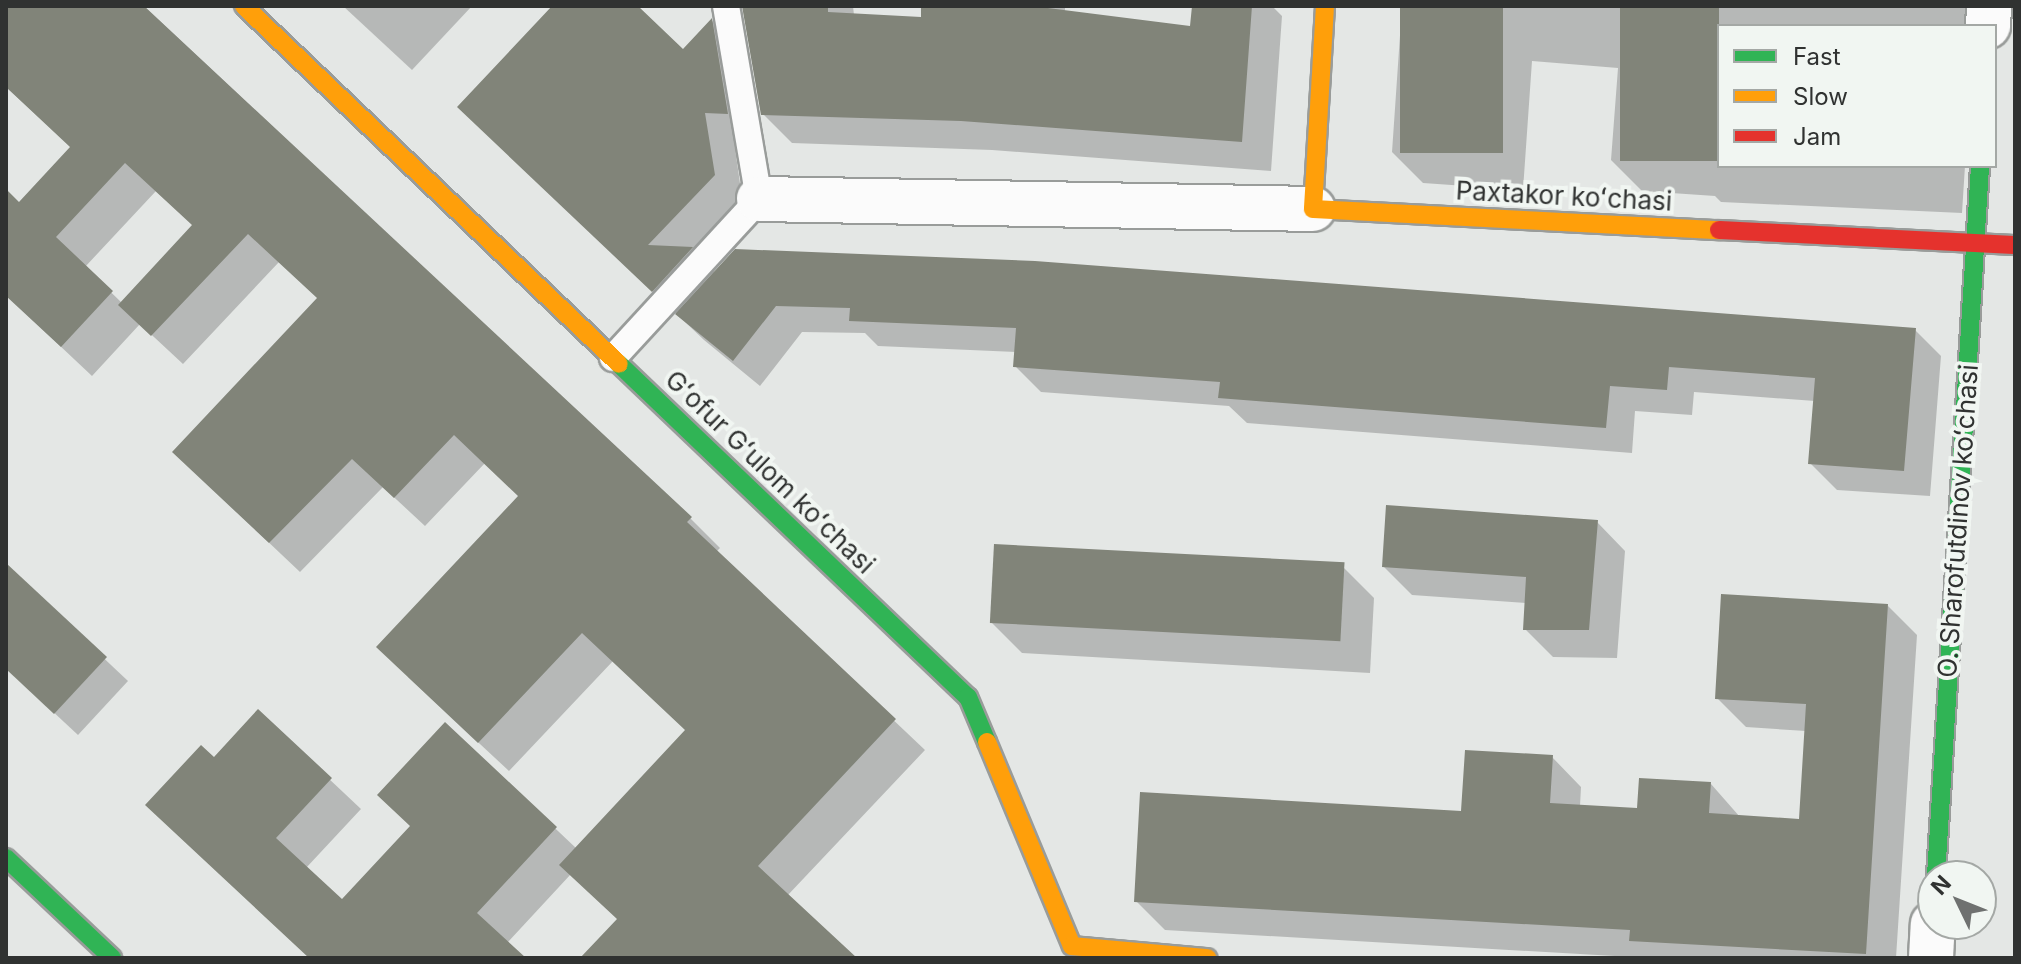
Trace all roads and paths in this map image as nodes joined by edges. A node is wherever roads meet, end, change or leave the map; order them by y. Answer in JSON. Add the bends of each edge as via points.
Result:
{"nodes":[{"id":1,"x":244,"y":6,"type":"edge"},
{"id":2,"x":726,"y":6,"type":"edge"},
{"id":3,"x":1325,"y":6,"type":"edge"},
{"id":4,"x":1980,"y":168,"type":"edge"},
{"id":5,"x":759,"y":199,"type":"junction"},
{"id":6,"x":1313,"y":209,"type":"junction"},
{"id":7,"x":1976,"y":243,"type":"junction"},
{"id":8,"x":2015,"y":245,"type":"edge"},
{"id":9,"x":613,"y":358,"type":"junction"},
{"id":10,"x":6,"y":858,"type":"edge"},
{"id":11,"x":1937,"y":860,"type":"edge"},
{"id":12,"x":112,"y":958,"type":"edge"},
{"id":13,"x":1207,"y":958,"type":"edge"}],
"edges":[{"from":1,"to":9,"type":"street","name":"Gʻofur Gʻulom koʻchasi"},
{"from":2,"to":5,"type":"lane"},
{"from":3,"to":6,"type":"street"},
{"from":4,"to":7,"type":"street","name":"O. Sharofutdinov koʻchasi"},
{"from":5,"to":6,"type":"street"},
{"from":5,"to":9,"type":"lane"},
{"from":6,"to":7,"type":"street","name":"Paxtakor koʻchasi"},
{"from":7,"to":8,"type":"street","name":"Paxtakor koʻchasi"},
{"from":7,"to":11,"type":"street","name":"O. Sharofutdinov koʻchasi"},
{"from":9,"to":13,"type":"street","name":"Gʻofur Gʻulom koʻchasi","via":[[968,697],[1072,946]]},
{"from":10,"to":12,"type":"street"}]}
